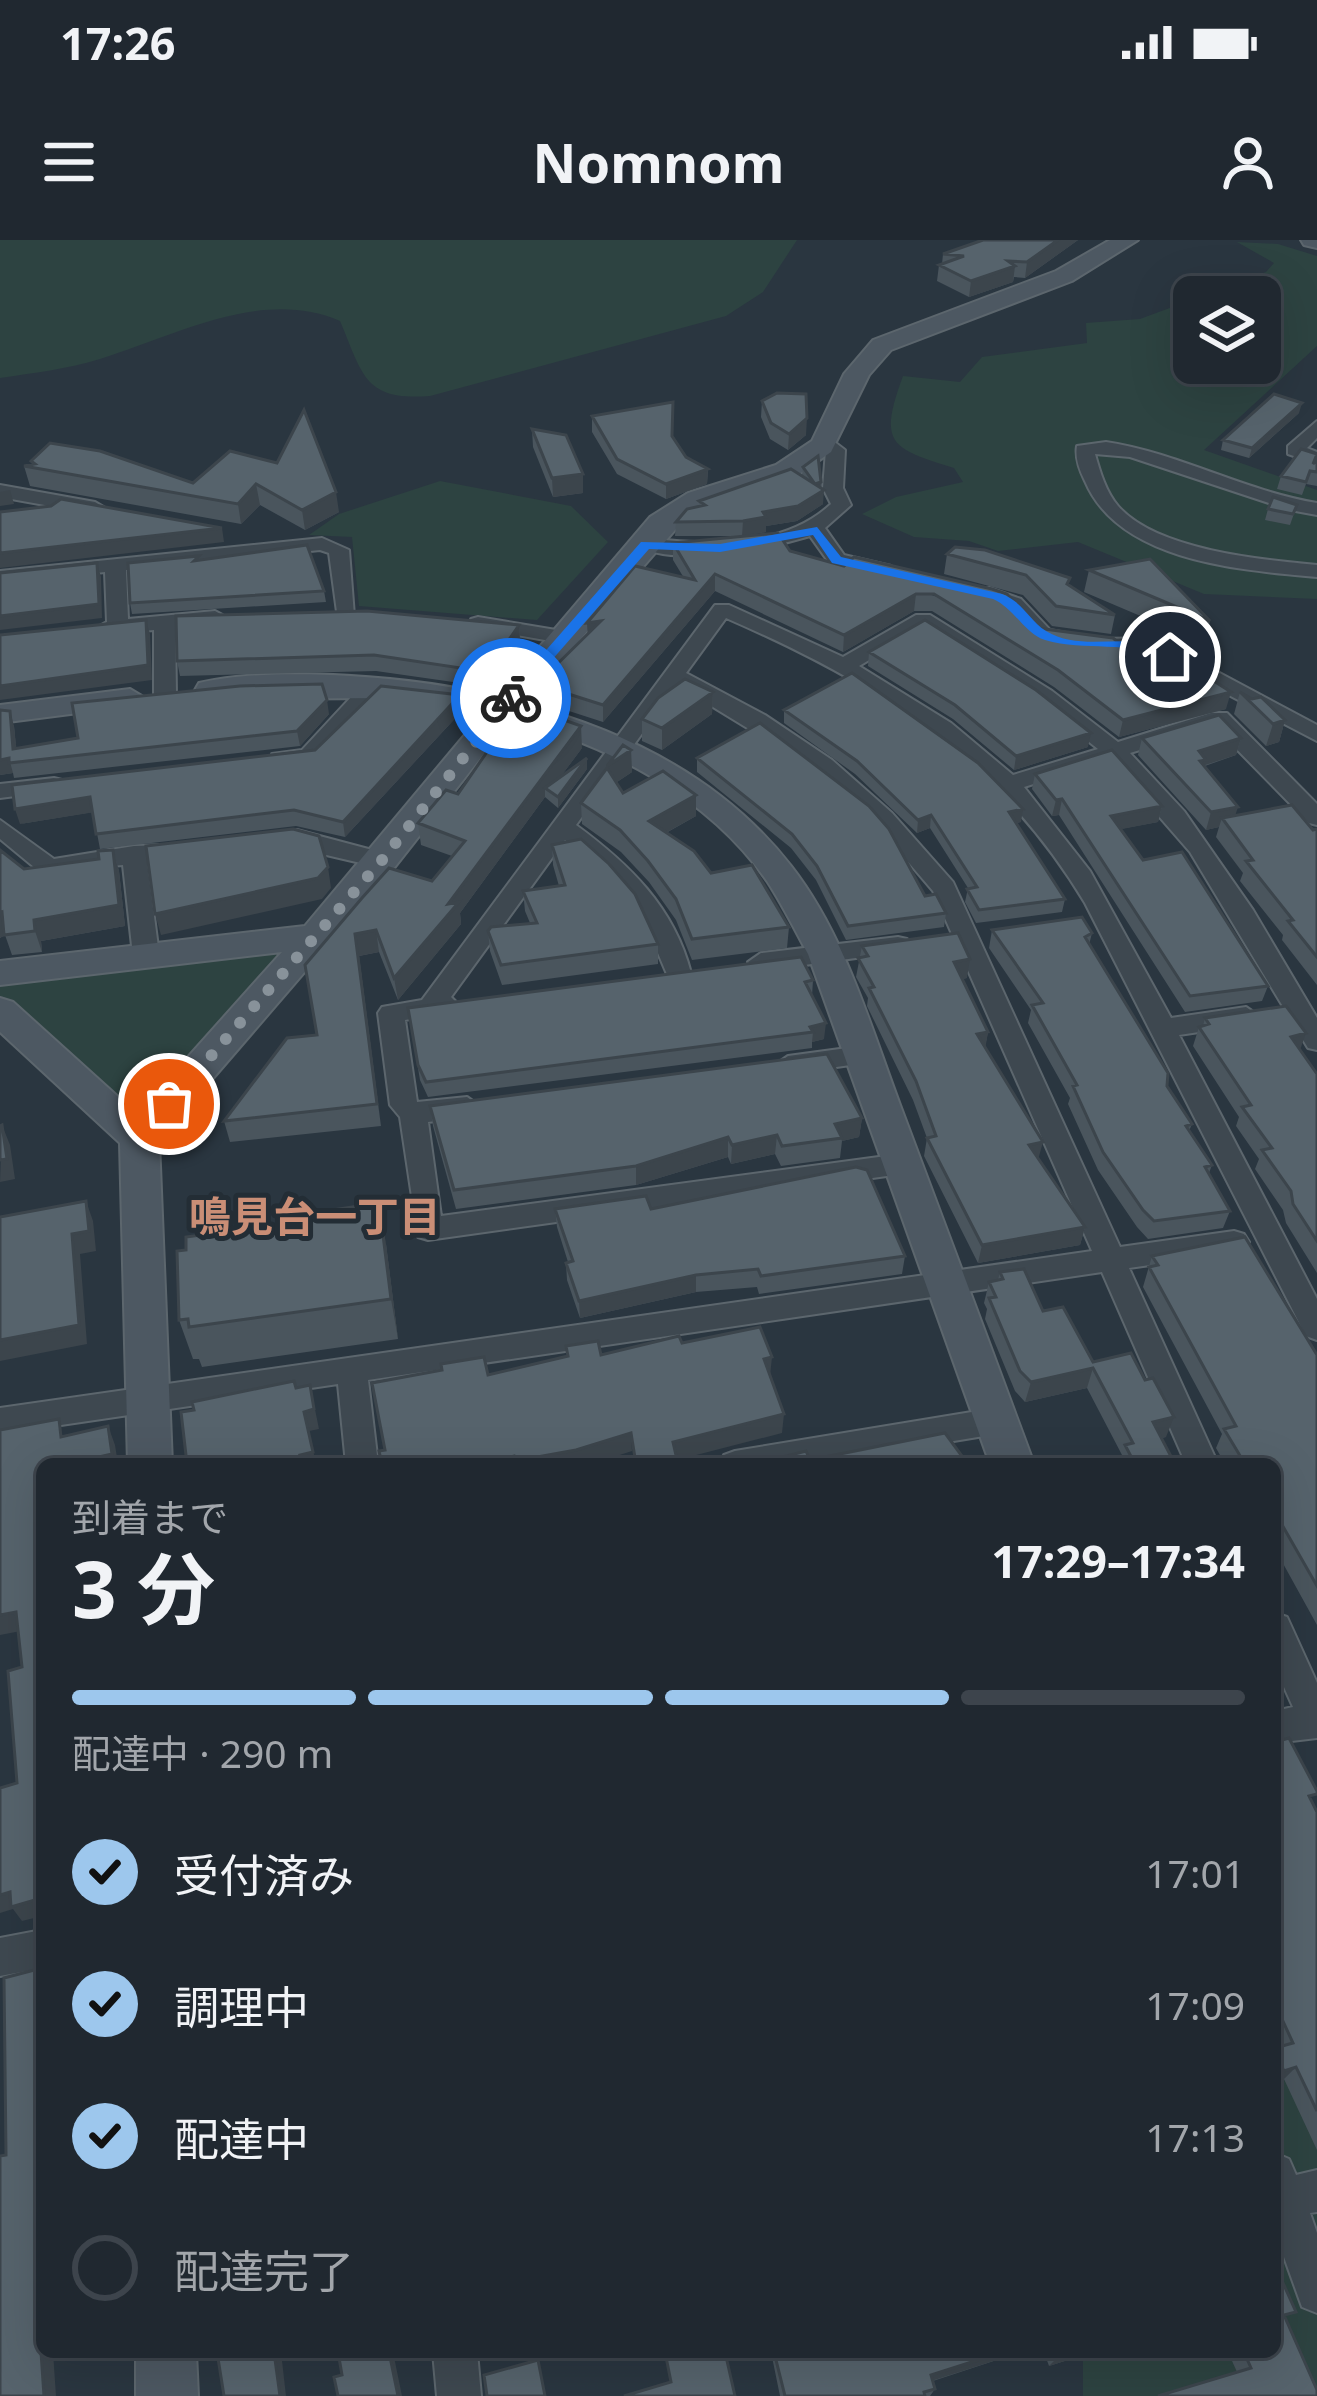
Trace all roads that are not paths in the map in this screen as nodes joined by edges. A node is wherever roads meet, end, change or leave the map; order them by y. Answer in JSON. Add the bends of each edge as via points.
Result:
{"nodes":[{"id":1,"x":1127,"y":240,"type":"edge"},
{"id":2,"x":1317,"y":428,"type":"edge"},
{"id":3,"x":828,"y":443,"type":"junction"},
{"id":4,"x":1317,"y":458,"type":"edge"},
{"id":5,"x":0,"y":491,"type":"edge"},
{"id":6,"x":1317,"y":508,"type":"edge"},
{"id":7,"x":0,"y":516,"type":"edge"},
{"id":8,"x":215,"y":530,"type":"edge"},
{"id":9,"x":817,"y":531,"type":"junction"},
{"id":10,"x":645,"y":544,"type":"junction"},
{"id":11,"x":300,"y":545,"type":"junction"},
{"id":12,"x":116,"y":564,"type":"junction"},
{"id":13,"x":1316,"y":572,"type":"edge"},
{"id":14,"x":905,"y":574,"type":"edge"},
{"id":15,"x":0,"y":577,"type":"edge"},
{"id":16,"x":962,"y":587,"type":"edge"},
{"id":17,"x":348,"y":612,"type":"edge"},
{"id":18,"x":230,"y":616,"type":"edge"},
{"id":19,"x":456,"y":620,"type":"edge"},
{"id":20,"x":164,"y":621,"type":"junction"},
{"id":21,"x":118,"y":627,"type":"junction"},
{"id":22,"x":94,"y":630,"type":"edge"},
{"id":23,"x":562,"y":637,"type":"junction"},
{"id":24,"x":845,"y":664,"type":"junction"},
{"id":25,"x":676,"y":676,"type":"junction"},
{"id":26,"x":374,"y":686,"type":"junction"},
{"id":27,"x":165,"y":694,"type":"junction"},
{"id":28,"x":506,"y":704,"type":"junction"},
{"id":29,"x":0,"y":714,"type":"edge"},
{"id":30,"x":1317,"y":734,"type":"edge"},
{"id":31,"x":623,"y":747,"type":"junction"},
{"id":32,"x":1113,"y":750,"type":"junction"},
{"id":33,"x":262,"y":761,"type":"edge"},
{"id":34,"x":71,"y":783,"type":"edge"},
{"id":35,"x":1009,"y":784,"type":"junction"},
{"id":36,"x":0,"y":790,"type":"edge"},
{"id":37,"x":1317,"y":818,"type":"edge"},
{"id":38,"x":0,"y":827,"type":"edge"},
{"id":39,"x":565,"y":829,"type":"junction"},
{"id":40,"x":250,"y":842,"type":"edge"},
{"id":41,"x":204,"y":847,"type":"edge"},
{"id":42,"x":134,"y":854,"type":"junction"},
{"id":43,"x":382,"y":860,"type":"junction"},
{"id":44,"x":316,"y":936,"type":"junction"},
{"id":45,"x":956,"y":938,"type":"junction"},
{"id":46,"x":826,"y":954,"type":"junction"},
{"id":47,"x":146,"y":955,"type":"junction"},
{"id":48,"x":741,"y":965,"type":"edge"},
{"id":49,"x":0,"y":973,"type":"edge"},
{"id":50,"x":677,"y":973,"type":"edge"},
{"id":51,"x":475,"y":1000,"type":"edge"},
{"id":52,"x":430,"y":1007,"type":"junction"},
{"id":53,"x":1308,"y":1008,"type":"edge"},
{"id":54,"x":0,"y":1011,"type":"edge"},
{"id":55,"x":1162,"y":1028,"type":"junction"},
{"id":56,"x":1317,"y":1040,"type":"edge"},
{"id":57,"x":862,"y":1055,"type":"junction"},
{"id":58,"x":767,"y":1068,"type":"edge"},
{"id":59,"x":508,"y":1102,"type":"edge"},
{"id":60,"x":413,"y":1114,"type":"junction"},
{"id":61,"x":139,"y":1138,"type":"junction"},
{"id":62,"x":902,"y":1164,"type":"junction"},
{"id":63,"x":1269,"y":1237,"type":"junction"},
{"id":64,"x":1111,"y":1259,"type":"junction"},
{"id":65,"x":942,"y":1285,"type":"junction"},
{"id":66,"x":1317,"y":1328,"type":"edge"},
{"id":67,"x":352,"y":1370,"type":"junction"},
{"id":68,"x":149,"y":1400,"type":"junction"},
{"id":69,"x":0,"y":1421,"type":"edge"},
{"id":70,"x":996,"y":1421,"type":"junction"},
{"id":71,"x":150,"y":1458,"type":"edge"},
{"id":72,"x":361,"y":1458,"type":"edge"},
{"id":73,"x":771,"y":1458,"type":"edge"},
{"id":74,"x":1010,"y":1458,"type":"edge"},
{"id":75,"x":1199,"y":1458,"type":"edge"},
{"id":76,"x":1281,"y":1641,"type":"edge"},
{"id":77,"x":1316,"y":1720,"type":"edge"},
{"id":78,"x":1281,"y":1726,"type":"edge"},
{"id":79,"x":36,"y":1950,"type":"edge"},
{"id":80,"x":0,"y":1957,"type":"edge"},
{"id":81,"x":1288,"y":2191,"type":"edge"},
{"id":82,"x":1317,"y":2292,"type":"edge"},
{"id":83,"x":166,"y":2358,"type":"edge"},
{"id":84,"x":455,"y":2358,"type":"edge"},
{"id":85,"x":167,"y":2396,"type":"edge"},
{"id":86,"x":459,"y":2396,"type":"edge"}],
"edges":[{"from":1,"to":3,"type":"street","via":[[1064,276],[882,345],[850,380]]},
{"from":2,"to":4,"type":"street","via":[[1295,451]]},
{"from":3,"to":9,"type":"street","via":[[836,451],[833,488],[841,505]]},
{"from":3,"to":10,"type":"street","via":[[787,472],[679,506],[661,517]]},
{"from":5,"to":7,"type":"street","via":[[98,508]]},
{"from":6,"to":13,"type":"street","via":[[1260,499],[1126,447],[1084,450],[1108,506],[1131,525],[1241,560]]},
{"from":8,"to":11,"type":"street"},
{"from":9,"to":10,"type":"street","via":[[720,548]]},
{"from":9,"to":14,"type":"street","via":[[837,560]]},
{"from":10,"to":23,"type":"street"},
{"from":11,"to":12,"type":"street"},
{"from":11,"to":17,"type":"street","via":[[339,550]]},
{"from":12,"to":15,"type":"street"},
{"from":12,"to":21,"type":"street"},
{"from":16,"to":30,"type":"street","via":[[1014,603],[1043,635],[1146,643]]},
{"from":18,"to":20,"type":"street"},
{"from":19,"to":23,"type":"street"},
{"from":20,"to":21,"type":"street"},
{"from":20,"to":27,"type":"street"},
{"from":21,"to":22,"type":"street"},
{"from":23,"to":28,"type":"street"},
{"from":24,"to":25,"type":"street","via":[[722,609]]},
{"from":24,"to":32,"type":"street","via":[[923,619]]},
{"from":24,"to":35,"type":"street","via":[[958,739]]},
{"from":25,"to":31,"type":"street"},
{"from":25,"to":45,"type":"street","via":[[795,739],[866,795],[944,889]]},
{"from":26,"to":27,"type":"street"},
{"from":26,"to":28,"type":"street"},
{"from":26,"to":33,"type":"street","via":[[309,756]]},
{"from":27,"to":29,"type":"street"},
{"from":28,"to":31,"type":"street"},
{"from":28,"to":43,"type":"street"},
{"from":31,"to":39,"type":"street"},
{"from":31,"to":46,"type":"street","via":[[742,829],[808,913]]},
{"from":32,"to":35,"type":"street"},
{"from":32,"to":37,"type":"street","via":[[1219,718]]},
{"from":32,"to":53,"type":"street","via":[[1197,846]]},
{"from":34,"to":36,"type":"street"},
{"from":35,"to":55,"type":"street","via":[[1073,862],[1095,920]]},
{"from":38,"to":42,"type":"street","via":[[50,867]]},
{"from":39,"to":50,"type":"street","via":[[653,911]]},
{"from":39,"to":52,"type":"street"},
{"from":40,"to":43,"type":"street","via":[[297,837]]},
{"from":41,"to":42,"type":"street"},
{"from":42,"to":47,"type":"street"},
{"from":43,"to":44,"type":"street"},
{"from":44,"to":47,"type":"street"},
{"from":44,"to":61,"type":"street"},
{"from":45,"to":46,"type":"street"},
{"from":45,"to":64,"type":"street"},
{"from":46,"to":48,"type":"street"},
{"from":46,"to":57,"type":"street"},
{"from":47,"to":49,"type":"street"},
{"from":51,"to":52,"type":"street"},
{"from":52,"to":60,"type":"street","via":[[392,1012],[404,1105]]},
{"from":53,"to":55,"type":"street"},
{"from":53,"to":56,"type":"street"},
{"from":54,"to":61,"type":"street"},
{"from":55,"to":63,"type":"street"},
{"from":57,"to":58,"type":"street"},
{"from":57,"to":62,"type":"street"},
{"from":59,"to":60,"type":"street"},
{"from":60,"to":62,"type":"street","via":[[428,1229]]},
{"from":61,"to":68,"type":"street"},
{"from":62,"to":65,"type":"street"},
{"from":63,"to":64,"type":"street"},
{"from":63,"to":66,"type":"street"},
{"from":64,"to":65,"type":"street"},
{"from":64,"to":75,"type":"street"},
{"from":65,"to":67,"type":"street"},
{"from":65,"to":70,"type":"street"},
{"from":67,"to":68,"type":"street"},
{"from":67,"to":72,"type":"street"},
{"from":68,"to":69,"type":"street"},
{"from":68,"to":71,"type":"street"},
{"from":70,"to":73,"type":"street"},
{"from":70,"to":74,"type":"street"},
{"from":76,"to":77,"type":"street"},
{"from":77,"to":78,"type":"street"},
{"from":79,"to":80,"type":"street"},
{"from":81,"to":82,"type":"street"},
{"from":83,"to":85,"type":"street"},
{"from":84,"to":86,"type":"street"}]}
